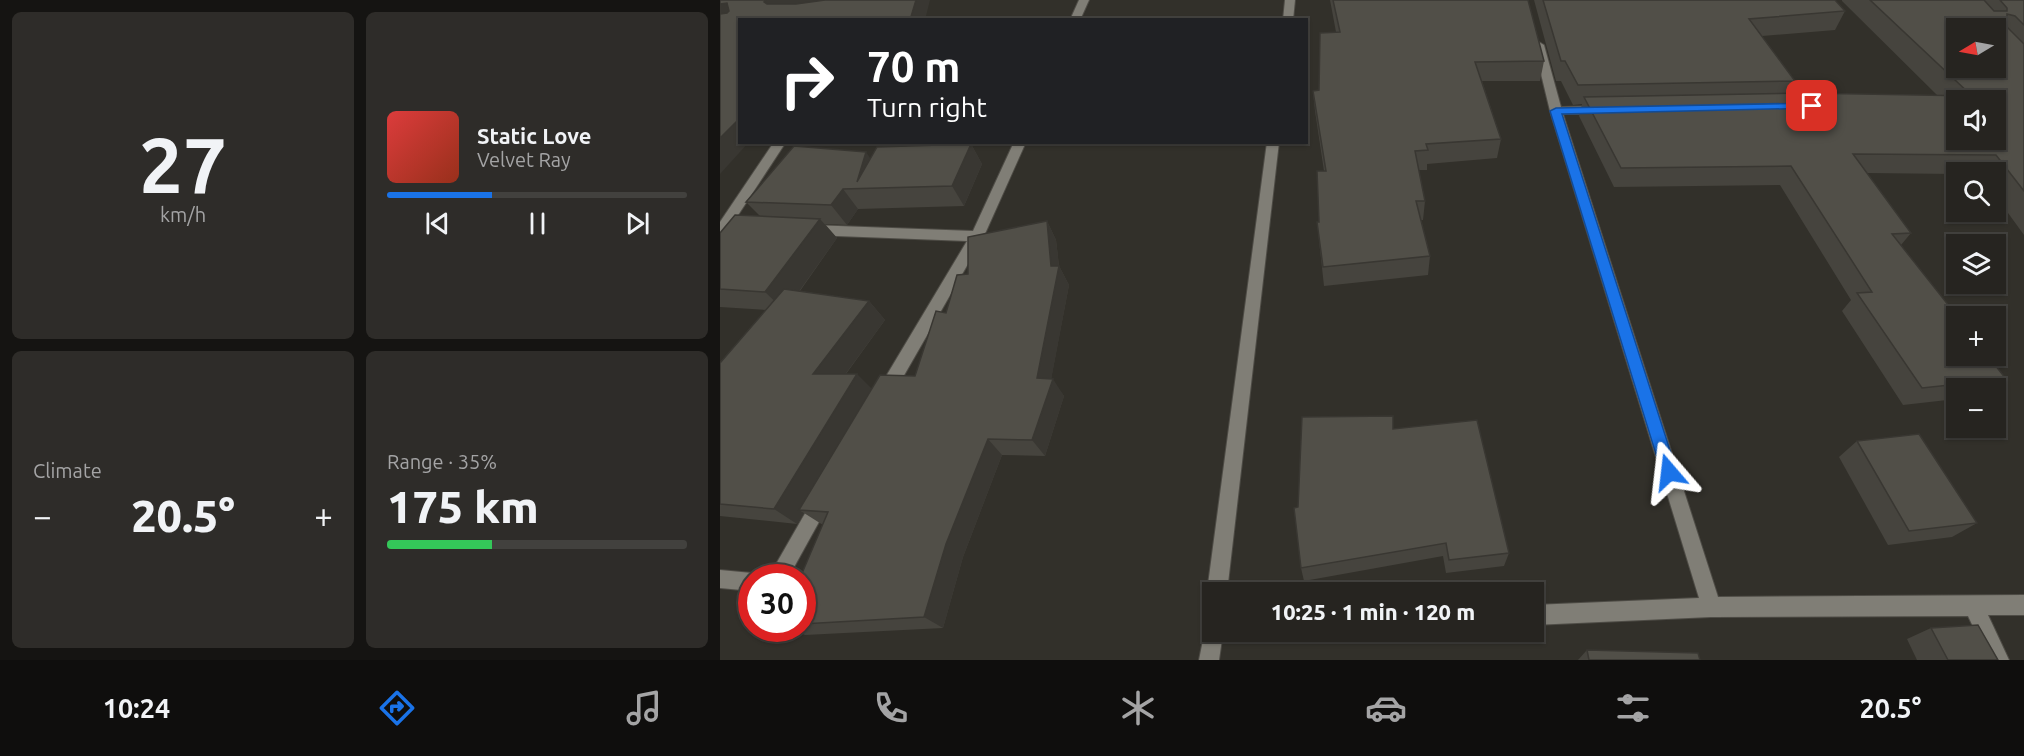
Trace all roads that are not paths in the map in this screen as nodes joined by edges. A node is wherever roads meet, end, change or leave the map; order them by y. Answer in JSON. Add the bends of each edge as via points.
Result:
{"nodes":[{"id":1,"x":1084,"y":0,"type":"edge"},
{"id":2,"x":1290,"y":0,"type":"edge"},
{"id":3,"x":1076,"y":18,"type":"edge"},
{"id":4,"x":1288,"y":18,"type":"edge"},
{"id":5,"x":1536,"y":33,"type":"edge"},
{"id":6,"x":1614,"y":110,"type":"edge"},
{"id":7,"x":1556,"y":111,"type":"junction"},
{"id":8,"x":779,"y":144,"type":"edge"},
{"id":9,"x":1019,"y":144,"type":"edge"},
{"id":10,"x":1273,"y":144,"type":"edge"},
{"id":11,"x":727,"y":228,"type":"edge"},
{"id":12,"x":794,"y":229,"type":"edge"},
{"id":13,"x":977,"y":236,"type":"junction"},
{"id":14,"x":880,"y":402,"type":"edge"},
{"id":15,"x":831,"y":484,"type":"edge"},
{"id":16,"x":785,"y":564,"type":"edge"},
{"id":17,"x":720,"y":579,"type":"edge"},
{"id":18,"x":738,"y":581,"type":"edge"},
{"id":19,"x":1218,"y":582,"type":"edge"},
{"id":20,"x":2024,"y":605,"type":"edge"},
{"id":21,"x":1973,"y":606,"type":"junction"},
{"id":22,"x":1712,"y":607,"type":"junction"},
{"id":23,"x":1544,"y":615,"type":"edge"},
{"id":24,"x":1212,"y":642,"type":"edge"},
{"id":25,"x":1209,"y":660,"type":"edge"},
{"id":26,"x":1999,"y":660,"type":"edge"}],
"edges":[{"from":1,"to":3,"type":"street"},
{"from":2,"to":4,"type":"street"},
{"from":5,"to":7,"type":"street"},
{"from":6,"to":7,"type":"street"},
{"from":7,"to":22,"type":"street"},
{"from":8,"to":11,"type":"street"},
{"from":9,"to":13,"type":"street"},
{"from":10,"to":19,"type":"street"},
{"from":12,"to":13,"type":"street"},
{"from":13,"to":14,"type":"street"},
{"from":15,"to":16,"type":"street"},
{"from":17,"to":18,"type":"street"},
{"from":20,"to":21,"type":"street"},
{"from":21,"to":22,"type":"street"},
{"from":21,"to":26,"type":"street"},
{"from":22,"to":23,"type":"street"},
{"from":24,"to":25,"type":"street"}]}
